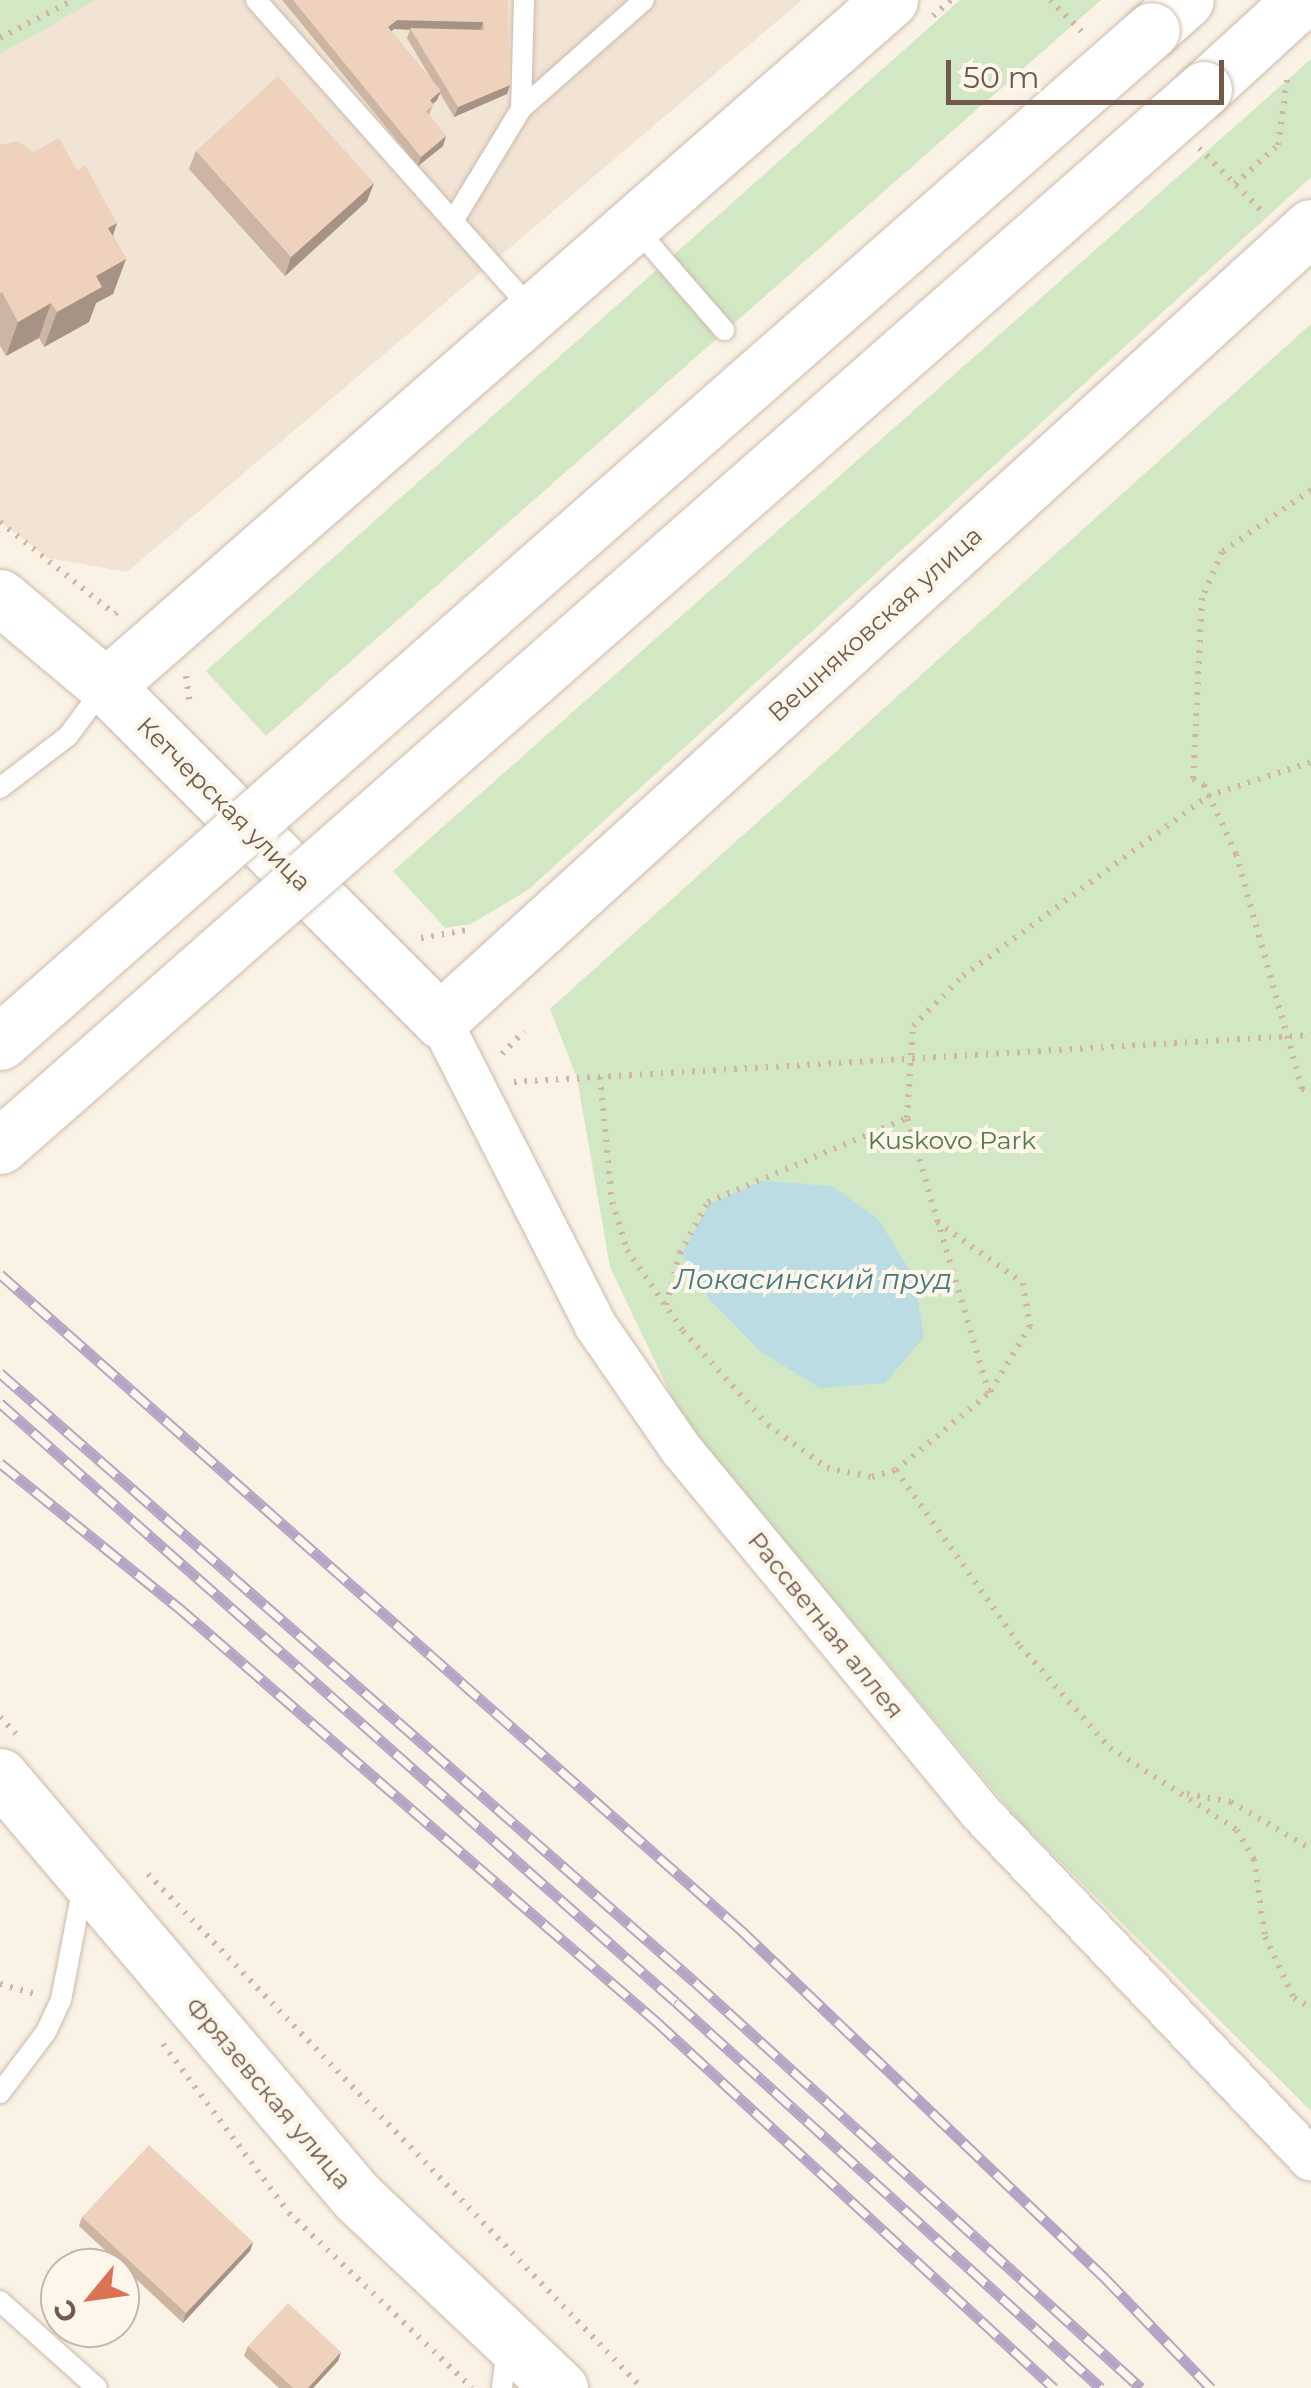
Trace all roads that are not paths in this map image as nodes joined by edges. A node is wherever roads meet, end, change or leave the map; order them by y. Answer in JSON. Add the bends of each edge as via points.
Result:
{"nodes":[{"id":1,"x":256,"y":0,"type":"edge"},
{"id":2,"x":524,"y":0,"type":"edge"},
{"id":3,"x":644,"y":0,"type":"edge"},
{"id":4,"x":890,"y":0,"type":"edge"},
{"id":5,"x":1301,"y":0,"type":"edge"},
{"id":6,"x":1169,"y":15,"type":"edge"},
{"id":7,"x":521,"y":109,"type":"junction"},
{"id":8,"x":453,"y":222,"type":"junction"},
{"id":9,"x":633,"y":224,"type":"junction"},
{"id":10,"x":1311,"y":228,"type":"edge"},
{"id":11,"x":533,"y":311,"type":"junction"},
{"id":12,"x":724,"y":330,"type":"dead end"},
{"id":13,"x":0,"y":596,"type":"edge"},
{"id":14,"x":106,"y":686,"type":"junction"},
{"id":15,"x":0,"y":788,"type":"edge"},
{"id":16,"x":440,"y":1020,"type":"junction"},
{"id":17,"x":0,"y":1042,"type":"edge"},
{"id":18,"x":0,"y":1146,"type":"edge"},
{"id":19,"x":13,"y":1760,"type":"edge"},
{"id":20,"x":86,"y":1872,"type":"junction"},
{"id":21,"x":0,"y":2093,"type":"edge"},
{"id":22,"x":1311,"y":2159,"type":"edge"},
{"id":23,"x":0,"y":2301,"type":"edge"},
{"id":24,"x":505,"y":2364,"type":"edge"},
{"id":25,"x":98,"y":2388,"type":"edge"},
{"id":26,"x":560,"y":2388,"type":"edge"}],
"edges":[{"from":1,"to":8,"type":"lane"},
{"from":2,"to":7,"type":"lane"},
{"from":3,"to":7,"type":"lane"},
{"from":4,"to":9,"type":"main road"},
{"from":5,"to":18,"type":"main road","bridge":true},
{"from":6,"to":17,"type":"main road","bridge":true},
{"from":7,"to":8,"type":"lane"},
{"from":8,"to":11,"type":"lane"},
{"from":9,"to":11,"type":"main road"},
{"from":9,"to":12,"type":"lane"},
{"from":10,"to":16,"type":"main road","name":"Вешняковская улица"},
{"from":11,"to":14,"type":"main road"},
{"from":13,"to":14,"type":"main road","name":"Кетчерская улица"},
{"from":14,"to":15,"type":"lane","via":[[68,736]]},
{"from":14,"to":16,"type":"main road","name":"Кетчерская улица"},
{"from":16,"to":22,"type":"street","name":"Рассветная аллея","via":[[596,1326],[681,1449],[980,1812]]},
{"from":19,"to":20,"type":"main road","name":"Фрязевская улица"},
{"from":20,"to":21,"type":"lane","via":[[61,2000],[46,2032]]},
{"from":20,"to":24,"type":"main road","name":"Фрязевская улица"},
{"from":23,"to":25,"type":"lane"},
{"from":24,"to":26,"type":"main road","name":"Фрязевская улица"}]}
